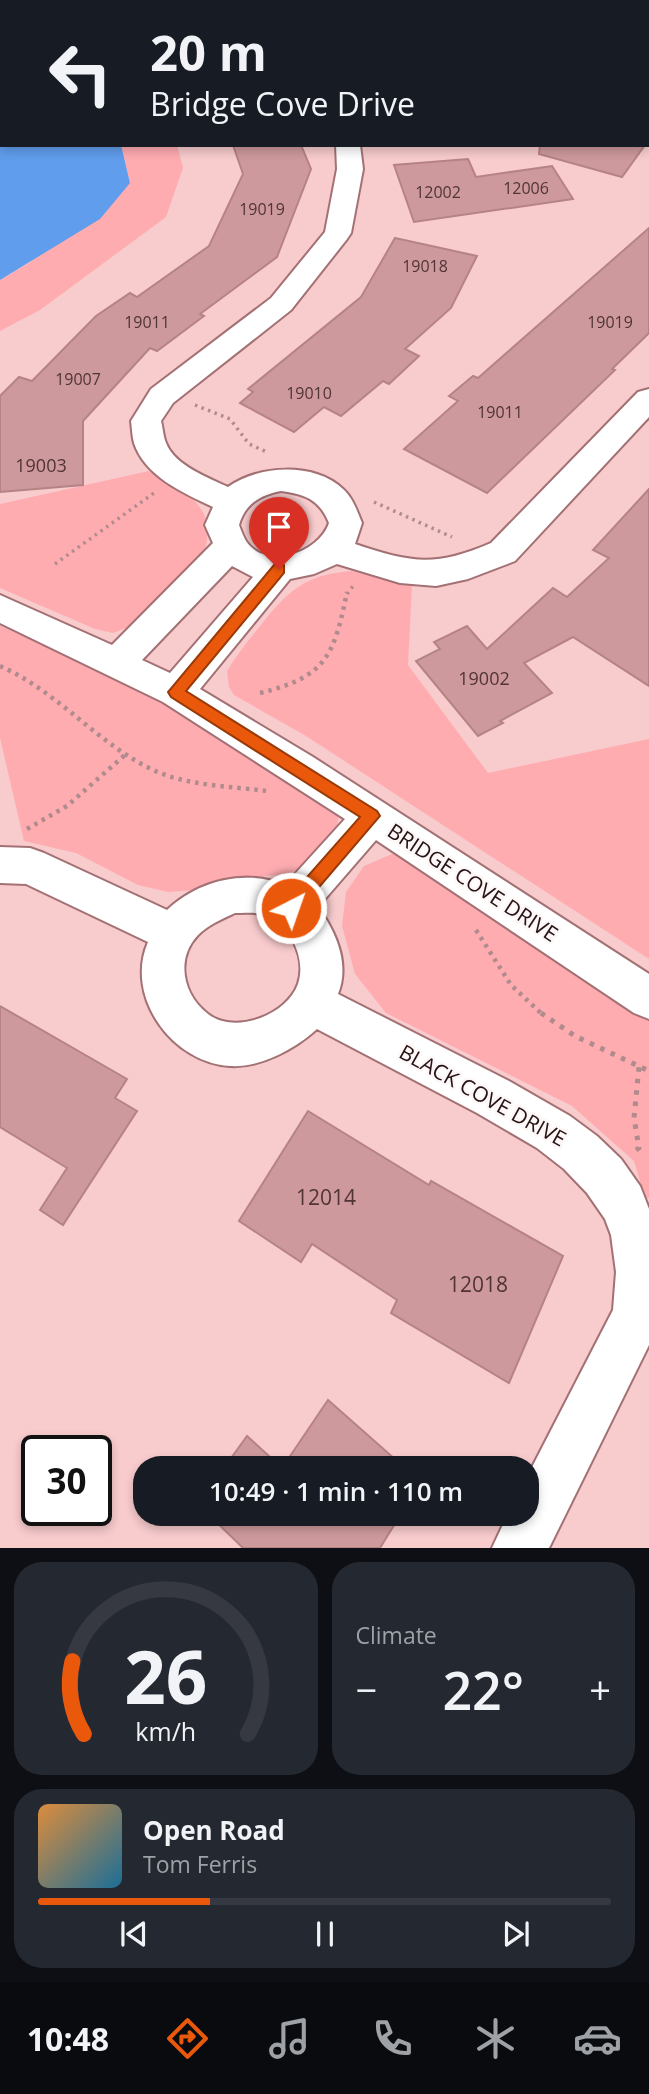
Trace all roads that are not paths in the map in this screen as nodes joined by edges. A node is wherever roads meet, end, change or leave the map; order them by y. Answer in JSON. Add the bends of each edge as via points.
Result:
{"nodes":[{"id":1,"x":348,"y":147,"type":"edge"},
{"id":2,"x":649,"y":399,"type":"edge"},
{"id":3,"x":231,"y":502,"type":"junction"},
{"id":4,"x":229,"y":547,"type":"junction"},
{"id":5,"x":334,"y":550,"type":"junction"},
{"id":6,"x":279,"y":569,"type":"junction"},
{"id":7,"x":0,"y":608,"type":"edge"},
{"id":8,"x":117,"y":663,"type":"junction"},
{"id":9,"x":176,"y":692,"type":"junction"},
{"id":10,"x":372,"y":816,"type":"junction"},
{"id":11,"x":8,"y":849,"type":"edge"},
{"id":12,"x":291,"y":908,"type":"junction"},
{"id":13,"x":175,"y":934,"type":"junction"},
{"id":14,"x":649,"y":998,"type":"edge"},
{"id":15,"x":310,"y":1003,"type":"junction"},
{"id":16,"x":520,"y":1548,"type":"edge"}],
"edges":[{"from":1,"to":3,"type":"street","via":[[350,169],[338,233],[281,304],[162,396],[146,421],[150,446],[167,466]]},
{"from":2,"to":5,"type":"street","via":[[503,552],[446,573],[419,575]]},
{"from":3,"to":4,"type":"street","via":[[222,524]]},
{"from":3,"to":5,"type":"street","via":[[266,482],[300,481],[318,487],[342,508],[346,522]]},
{"from":4,"to":6,"type":"street","via":[[250,562]]},
{"from":4,"to":8,"type":"street"},
{"from":5,"to":6,"type":"street","via":[[300,567]]},
{"from":6,"to":9,"type":"street"},
{"from":7,"to":8,"type":"street","name":"BRIDGE COVE DRIVE"},
{"from":8,"to":9,"type":"street","name":"BRIDGE COVE DRIVE"},
{"from":9,"to":10,"type":"street","name":"BRIDGE COVE DRIVE"},
{"from":10,"to":12,"type":"street"},
{"from":10,"to":14,"type":"street","name":"BRIDGE COVE DRIVE"},
{"from":11,"to":13,"type":"street","via":[[30,866]]},
{"from":12,"to":13,"type":"street","via":[[264,896],[234,895],[205,906],[181,923]]},
{"from":12,"to":15,"type":"street","via":[[311,928],[321,955],[319,988]]},
{"from":13,"to":15,"type":"street","via":[[162,978],[170,1007],[190,1028],[217,1043],[251,1043],[282,1030]]},
{"from":15,"to":16,"type":"street","name":"BLACK COVE DRIVE","via":[[523,1112],[564,1138],[603,1173],[629,1217],[642,1275],[637,1315]]}]}
